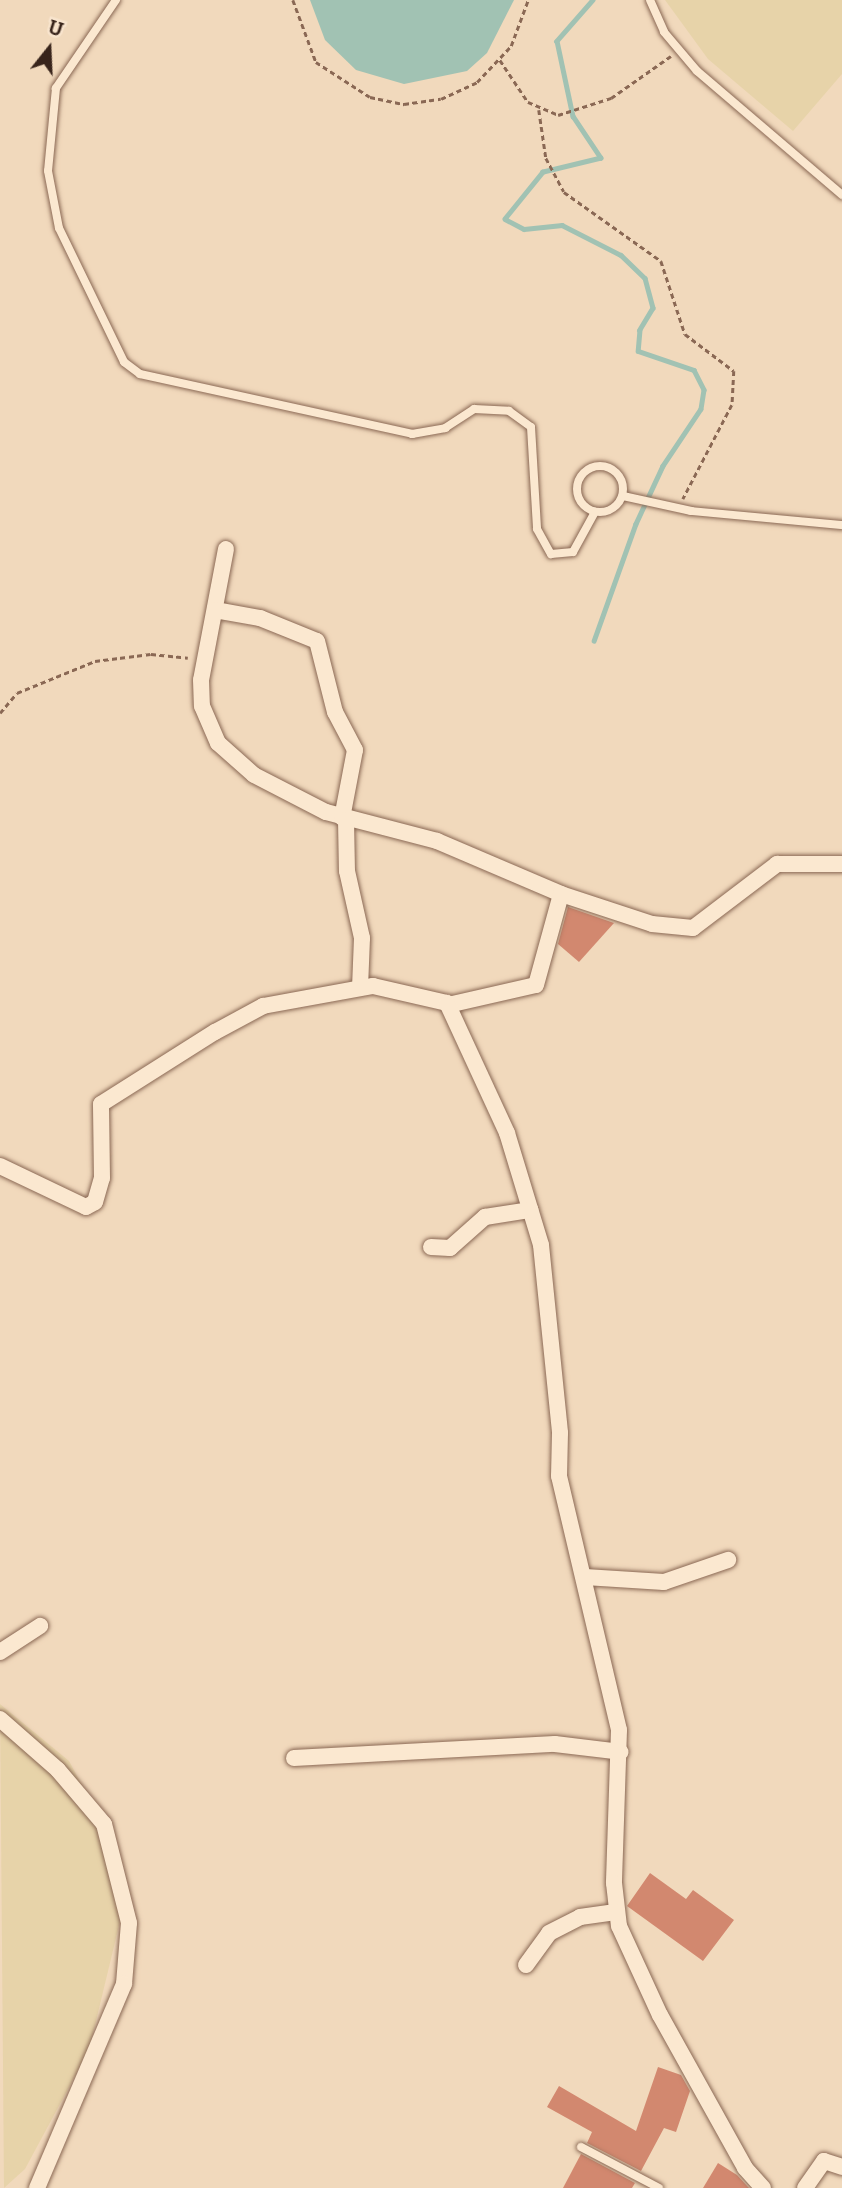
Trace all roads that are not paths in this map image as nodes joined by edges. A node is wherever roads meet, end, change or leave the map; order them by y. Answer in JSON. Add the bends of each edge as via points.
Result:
{"nodes":[{"id":1,"x":116,"y":0,"type":"edge"},
{"id":2,"x":650,"y":0,"type":"edge"},
{"id":3,"x":842,"y":195,"type":"edge"},
{"id":4,"x":628,"y":496,"type":"junction"},
{"id":5,"x":595,"y":512,"type":"junction"},
{"id":6,"x":842,"y":525,"type":"edge"},
{"id":7,"x":226,"y":549,"type":"dead end"},
{"id":8,"x":215,"y":610,"type":"junction"},
{"id":9,"x":344,"y":819,"type":"junction"},
{"id":10,"x":842,"y":864,"type":"edge"},
{"id":11,"x":561,"y":894,"type":"junction"},
{"id":12,"x":360,"y":987,"type":"junction"},
{"id":13,"x":448,"y":1004,"type":"junction"},
{"id":14,"x":0,"y":1166,"type":"edge"},
{"id":15,"x":530,"y":1210,"type":"junction"},
{"id":16,"x":431,"y":1247,"type":"dead end"},
{"id":17,"x":728,"y":1560,"type":"dead end"},
{"id":18,"x":585,"y":1577,"type":"junction"},
{"id":19,"x":40,"y":1626,"type":"dead end"},
{"id":20,"x":0,"y":1652,"type":"edge"},
{"id":21,"x":0,"y":1719,"type":"edge"},
{"id":22,"x":621,"y":1752,"type":"junction"},
{"id":23,"x":294,"y":1758,"type":"dead end"},
{"id":24,"x":616,"y":1912,"type":"junction"},
{"id":25,"x":526,"y":1965,"type":"dead end"},
{"id":26,"x":581,"y":2147,"type":"dead end"},
{"id":27,"x":842,"y":2167,"type":"edge"},
{"id":28,"x":37,"y":2188,"type":"edge"},
{"id":29,"x":659,"y":2188,"type":"edge"},
{"id":30,"x":764,"y":2188,"type":"edge"},
{"id":31,"x":805,"y":2188,"type":"edge"}],
"edges":[{"from":1,"to":5,"type":"lane","via":[[56,88],[48,171],[59,228],[124,362],[140,374],[412,434],[445,428],[474,409],[509,411],[531,427],[537,529],[551,554],[573,552]]},
{"from":2,"to":3,"type":"lane","via":[[680,50]]},
{"from":4,"to":5,"type":"lane","via":[[617,506]]},
{"from":4,"to":5,"type":"lane","via":[[617,473],[594,467],[583,473],[577,496]]},
{"from":4,"to":6,"type":"lane","via":[[680,508]]},
{"from":7,"to":8,"type":"street"},
{"from":8,"to":9,"type":"street","via":[[202,706],[218,743],[254,775]]},
{"from":8,"to":9,"type":"street","via":[[270,621],[317,641],[335,712],[355,750]]},
{"from":9,"to":11,"type":"street","via":[[446,844],[492,870]]},
{"from":9,"to":12,"type":"street","via":[[349,884],[362,938]]},
{"from":10,"to":11,"type":"street","via":[[777,864],[694,928],[652,924]]},
{"from":11,"to":13,"type":"street","via":[[536,985]]},
{"from":12,"to":13,"type":"street","via":[[390,987]]},
{"from":12,"to":14,"type":"street","via":[[263,1006],[101,1104],[102,1178],[95,1202],[86,1207]]},
{"from":13,"to":15,"type":"street","via":[[507,1133]]},
{"from":15,"to":16,"type":"street","via":[[485,1217],[450,1248]]},
{"from":15,"to":18,"type":"street","via":[[544,1270],[561,1433],[559,1476]]},
{"from":17,"to":18,"type":"street","via":[[663,1582]]},
{"from":18,"to":22,"type":"street"},
{"from":19,"to":20,"type":"street"},
{"from":21,"to":28,"type":"street","via":[[97,1814],[129,1923],[124,1984]]},
{"from":22,"to":23,"type":"street","via":[[555,1744]]},
{"from":22,"to":24,"type":"street"},
{"from":24,"to":25,"type":"street","via":[[580,1917],[549,1933]]},
{"from":24,"to":30,"type":"street","via":[[660,2015],[745,2168]]},
{"from":26,"to":29,"type":"lane"},
{"from":27,"to":31,"type":"street","via":[[824,2161]]}]}
